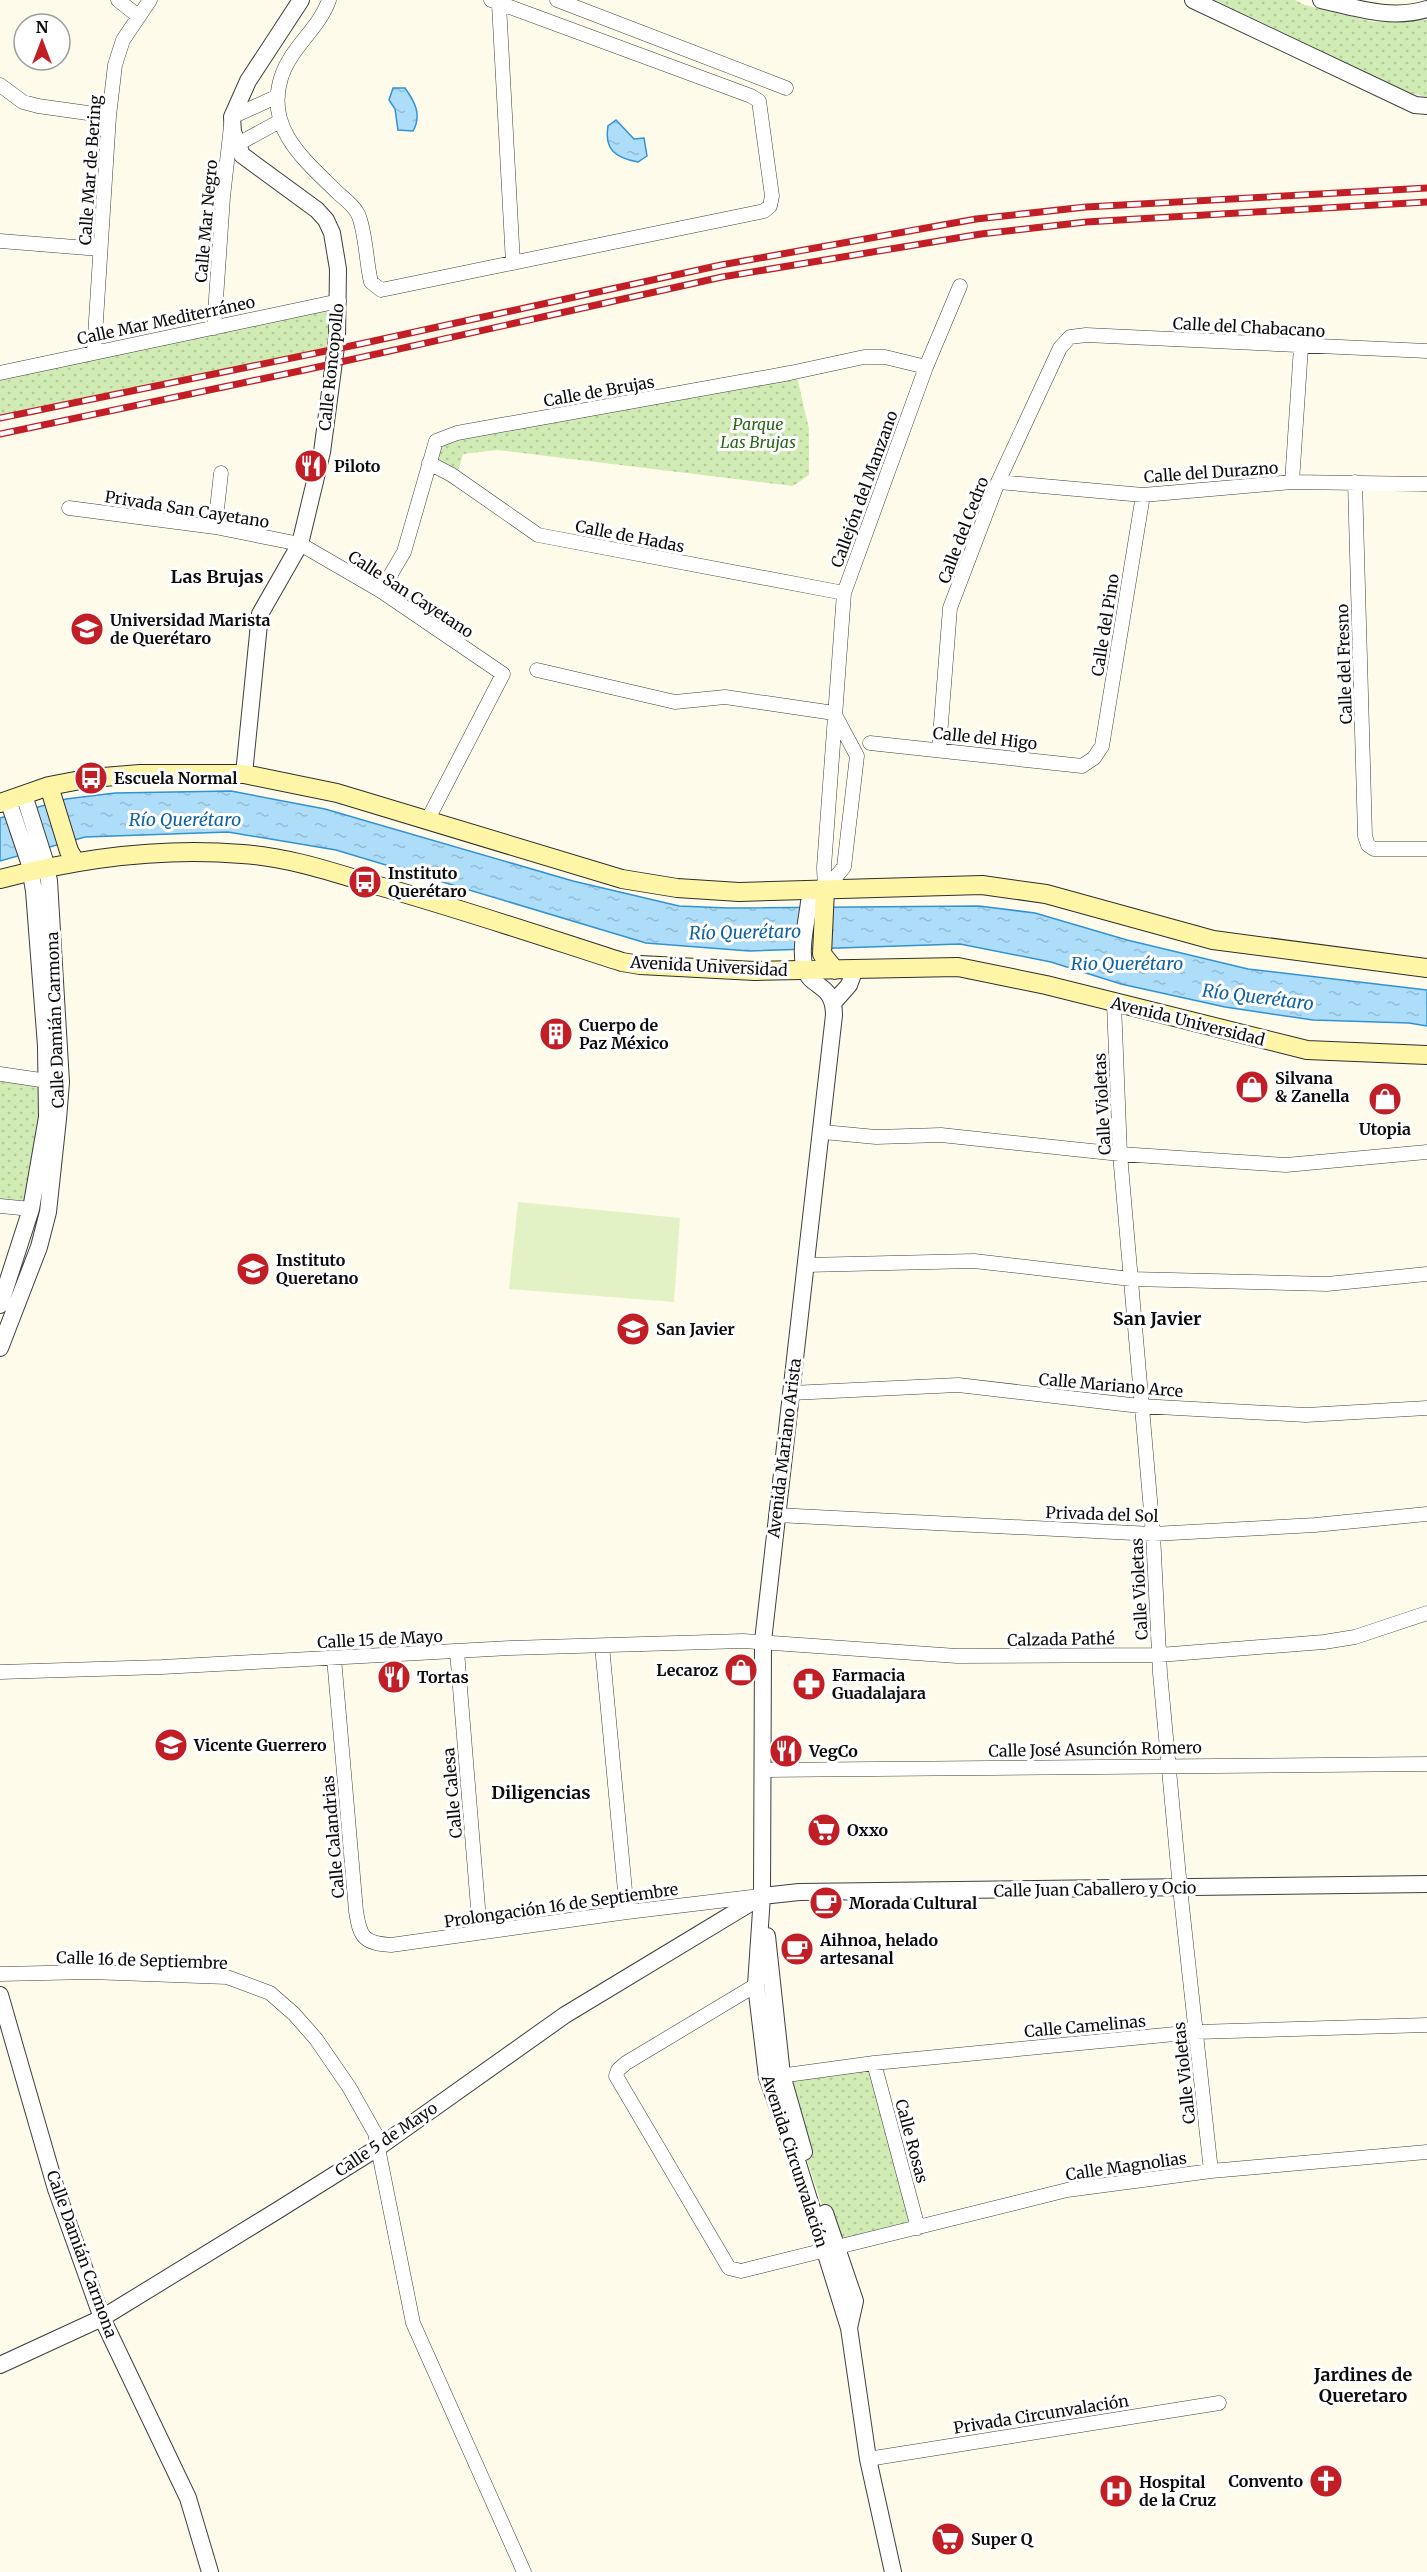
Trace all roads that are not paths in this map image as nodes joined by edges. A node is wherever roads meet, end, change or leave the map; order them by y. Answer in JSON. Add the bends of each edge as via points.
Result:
{"nodes":[{"id":1,"x":118,"y":0,"type":"edge"},
{"id":2,"x":150,"y":0,"type":"edge"},
{"id":3,"x":301,"y":0,"type":"edge"},
{"id":4,"x":329,"y":0,"type":"edge"},
{"id":5,"x":557,"y":0,"type":"edge"},
{"id":6,"x":1193,"y":0,"type":"edge"},
{"id":7,"x":1321,"y":0,"type":"edge"},
{"id":8,"x":495,"y":2,"type":"edge"},
{"id":9,"x":1423,"y":12,"type":"edge"},
{"id":10,"x":138,"y":16,"type":"junction"},
{"id":11,"x":0,"y":86,"type":"edge"},
{"id":12,"x":786,"y":88,"type":"dead end"},
{"id":13,"x":278,"y":96,"type":"junction"},
{"id":14,"x":1427,"y":106,"type":"edge"},
{"id":15,"x":109,"y":116,"type":"junction"},
{"id":16,"x":232,"y":117,"type":"junction"},
{"id":17,"x":280,"y":121,"type":"junction"},
{"id":18,"x":238,"y":144,"type":"junction"},
{"id":19,"x":0,"y":241,"type":"edge"},
{"id":20,"x":100,"y":249,"type":"junction"},
{"id":21,"x":513,"y":262,"type":"junction"},
{"id":22,"x":960,"y":286,"type":"dead end"},
{"id":23,"x":339,"y":301,"type":"junction"},
{"id":24,"x":214,"y":327,"type":"junction"},
{"id":25,"x":1070,"y":338,"type":"joint"},
{"id":26,"x":1301,"y":347,"type":"junction"},
{"id":27,"x":1427,"y":351,"type":"edge"},
{"id":28,"x":94,"y":352,"type":"junction"},
{"id":29,"x":926,"y":367,"type":"junction"},
{"id":30,"x":0,"y":373,"type":"edge"},
{"id":31,"x":429,"y":463,"type":"junction"},
{"id":32,"x":221,"y":473,"type":"dead end"},
{"id":33,"x":998,"y":482,"type":"junction"},
{"id":34,"x":1292,"y":482,"type":"junction"},
{"id":35,"x":1355,"y":482,"type":"junction"},
{"id":36,"x":1427,"y":484,"type":"edge"},
{"id":37,"x":1143,"y":495,"type":"junction"},
{"id":38,"x":69,"y":508,"type":"dead end"},
{"id":39,"x":215,"y":527,"type":"junction"},
{"id":40,"x":300,"y":544,"type":"junction"},
{"id":41,"x":381,"y":591,"type":"junction"},
{"id":42,"x":844,"y":593,"type":"junction"},
{"id":43,"x":537,"y":670,"type":"dead end"},
{"id":44,"x":834,"y":713,"type":"junction"},
{"id":45,"x":870,"y":743,"type":"dead end"},
{"id":46,"x":939,"y":749,"type":"junction"},
{"id":47,"x":1094,"y":758,"type":"joint"},
{"id":48,"x":244,"y":774,"type":"junction"},
{"id":49,"x":51,"y":794,"type":"junction"},
{"id":50,"x":14,"y":803,"type":"edge"},
{"id":51,"x":429,"y":819,"type":"junction"},
{"id":52,"x":1427,"y":849,"type":"edge"},
{"id":53,"x":75,"y":861,"type":"junction"},
{"id":54,"x":37,"y":865,"type":"junction"},
{"id":55,"x":0,"y":868,"type":"edge"},
{"id":56,"x":0,"y":878,"type":"edge"},
{"id":57,"x":825,"y":890,"type":"junction"},
{"id":58,"x":809,"y":902,"type":"junction"},
{"id":59,"x":810,"y":958,"type":"junction"},
{"id":60,"x":1427,"y":968,"type":"edge"},
{"id":61,"x":855,"y":969,"type":"junction"},
{"id":62,"x":834,"y":1002,"type":"junction"},
{"id":63,"x":1114,"y":1004,"type":"junction"},
{"id":64,"x":1427,"y":1055,"type":"edge"},
{"id":65,"x":0,"y":1074,"type":"edge"},
{"id":66,"x":53,"y":1082,"type":"junction"},
{"id":67,"x":823,"y":1132,"type":"junction"},
{"id":68,"x":1427,"y":1152,"type":"edge"},
{"id":69,"x":1120,"y":1154,"type":"junction"},
{"id":70,"x":0,"y":1206,"type":"edge"},
{"id":71,"x":32,"y":1209,"type":"junction"},
{"id":72,"x":806,"y":1265,"type":"junction"},
{"id":73,"x":1427,"y":1274,"type":"edge"},
{"id":74,"x":1131,"y":1279,"type":"junction"},
{"id":75,"x":7,"y":1294,"type":"edge"},
{"id":76,"x":0,"y":1348,"type":"edge"},
{"id":77,"x":792,"y":1393,"type":"junction"},
{"id":78,"x":1140,"y":1406,"type":"junction"},
{"id":79,"x":1427,"y":1408,"type":"edge"},
{"id":80,"x":1427,"y":1514,"type":"edge"},
{"id":81,"x":776,"y":1515,"type":"junction"},
{"id":82,"x":1153,"y":1533,"type":"junction"},
{"id":83,"x":1427,"y":1613,"type":"edge"},
{"id":84,"x":763,"y":1641,"type":"junction"},
{"id":85,"x":602,"y":1646,"type":"junction"},
{"id":86,"x":457,"y":1651,"type":"junction"},
{"id":87,"x":1159,"y":1654,"type":"junction"},
{"id":88,"x":334,"y":1658,"type":"junction"},
{"id":89,"x":0,"y":1672,"type":"edge"},
{"id":90,"x":1427,"y":1764,"type":"edge"},
{"id":91,"x":1168,"y":1765,"type":"junction"},
{"id":92,"x":763,"y":1770,"type":"junction"},
{"id":93,"x":1427,"y":1884,"type":"edge"},
{"id":94,"x":1180,"y":1888,"type":"junction"},
{"id":95,"x":762,"y":1896,"type":"junction"},
{"id":96,"x":627,"y":1912,"type":"junction"},
{"id":97,"x":480,"y":1932,"type":"junction"},
{"id":98,"x":365,"y":1939,"type":"joint"},
{"id":99,"x":0,"y":1974,"type":"edge"},
{"id":100,"x":756,"y":1985,"type":"junction"},
{"id":101,"x":0,"y":1995,"type":"edge"},
{"id":102,"x":1427,"y":2025,"type":"edge"},
{"id":103,"x":1196,"y":2032,"type":"junction"},
{"id":104,"x":874,"y":2062,"type":"junction"},
{"id":105,"x":775,"y":2076,"type":"junction"},
{"id":106,"x":379,"y":2147,"type":"junction"},
{"id":107,"x":1427,"y":2152,"type":"edge"},
{"id":108,"x":1211,"y":2171,"type":"junction"},
{"id":109,"x":918,"y":2228,"type":"junction"},
{"id":110,"x":831,"y":2250,"type":"junction"},
{"id":111,"x":102,"y":2318,"type":"junction"},
{"id":112,"x":0,"y":2366,"type":"edge"},
{"id":113,"x":1219,"y":2403,"type":"dead end"},
{"id":114,"x":868,"y":2459,"type":"junction"},
{"id":115,"x":210,"y":2572,"type":"edge"},
{"id":116,"x":524,"y":2572,"type":"edge"},
{"id":117,"x":893,"y":2572,"type":"edge"}],
"edges":[{"from":1,"to":10,"type":"street"},
{"from":2,"to":10,"type":"street","name":"Calle Mar de Bering"},
{"from":3,"to":16,"type":"street","via":[[248,81]]},
{"from":4,"to":13,"type":"street","via":[[282,75]]},
{"from":5,"to":12,"type":"street"},
{"from":6,"to":14,"type":"street","via":[[1415,105]]},
{"from":7,"to":9,"type":"street","via":[[1376,13]]},
{"from":8,"to":21,"type":"street"},
{"from":8,"to":21,"type":"street","via":[[759,101],[771,196],[770,206],[764,211]]},
{"from":10,"to":15,"type":"street","name":"Calle Mar de Bering","via":[[123,40],[115,64]]},
{"from":11,"to":15,"type":"street","via":[[23,102]]},
{"from":13,"to":16,"type":"street"},
{"from":13,"to":17,"type":"street"},
{"from":15,"to":20,"type":"street","name":"Calle Mar de Bering"},
{"from":16,"to":18,"type":"street","name":"Calle Roncopollo"},
{"from":16,"to":24,"type":"street","name":"Calle Mar Negro"},
{"from":17,"to":18,"type":"street"},
{"from":17,"to":21,"type":"street","via":[[296,151],[358,214],[370,282],[375,287],[387,291]]},
{"from":18,"to":23,"type":"street","name":"Calle Roncopollo","via":[[242,155],[253,165],[326,220],[332,233]]},
{"from":19,"to":20,"type":"street"},
{"from":20,"to":28,"type":"street","name":"Calle Mar de Bering"},
{"from":22,"to":29,"type":"street","name":"Callejón del Manzano"},
{"from":23,"to":24,"type":"street","name":"Calle Mar Mediterráneo"},
{"from":23,"to":40,"type":"street","name":"Calle Roncopollo","via":[[338,339],[322,452]]},
{"from":24,"to":28,"type":"street","name":"Calle Mar Mediterráneo"},
{"from":25,"to":26,"type":"street","name":"Calle del Chabacano","via":[[1086,335]]},
{"from":25,"to":33,"type":"street","name":"Calle del Cedro","via":[[1060,348]]},
{"from":26,"to":27,"type":"street","name":"Calle del Chabacano"},
{"from":26,"to":34,"type":"street"},
{"from":28,"to":30,"type":"street","name":"Calle Mar Mediterráneo"},
{"from":29,"to":31,"type":"street","name":"Calle de Brujas","via":[[885,357],[864,357],[457,433],[436,441]]},
{"from":29,"to":42,"type":"street","name":"Callejón del Manzano"},
{"from":31,"to":41,"type":"street","name":"Calle de Brujas","via":[[404,552]]},
{"from":31,"to":42,"type":"street","name":"Calle de Hadas","via":[[538,536]]},
{"from":32,"to":39,"type":"street"},
{"from":33,"to":37,"type":"street","name":"Calle del Durazno"},
{"from":33,"to":46,"type":"street","name":"Calle del Cedro","via":[[950,608]]},
{"from":34,"to":35,"type":"street","name":"Calle del Durazno"},
{"from":34,"to":37,"type":"street","name":"Calle del Durazno"},
{"from":35,"to":36,"type":"street","name":"Calle del Durazno"},
{"from":35,"to":52,"type":"street","name":"Calle del Fresno","via":[[1365,836],[1374,849]]},
{"from":37,"to":47,"type":"street","name":"Calle del Pino","via":[[1102,746]]},
{"from":38,"to":39,"type":"street","name":"Privada San Cayetano"},
{"from":39,"to":40,"type":"street","name":"Privada San Cayetano"},
{"from":40,"to":41,"type":"street","name":"Calle San Cayetano"},
{"from":40,"to":48,"type":"street","name":"Calle Roncopollo","via":[[260,614]]},
{"from":41,"to":51,"type":"street","name":"Calle San Cayetano","via":[[503,674]]},
{"from":42,"to":44,"type":"street","name":"Callejón del Manzano"},
{"from":43,"to":44,"type":"street","via":[[675,702],[725,697]]},
{"from":44,"to":57,"type":"street","name":"Callejón del Manzano"},
{"from":44,"to":57,"type":"street","via":[[857,756],[844,867]]},
{"from":45,"to":46,"type":"street","name":"Calle del Higo"},
{"from":46,"to":47,"type":"street","name":"Calle del Higo","via":[[1082,766]]},
{"from":48,"to":49,"type":"main road","via":[[91,778]]},
{"from":48,"to":51,"type":"main road","via":[[336,793]]},
{"from":49,"to":50,"type":"main road"},
{"from":49,"to":53,"type":"main road"},
{"from":50,"to":54,"type":"street","name":"Calle Damián Carmona"},
{"from":51,"to":58,"type":"main road","via":[[622,879]]},
{"from":53,"to":54,"type":"main road","name":"Avenida Universidad"},
{"from":53,"to":59,"type":"main road","name":"Avenida Universidad","via":[[145,852],[245,854],[293,862],[437,902],[622,962],[745,970]]},
{"from":54,"to":56,"type":"main road","name":"Avenida Universidad"},
{"from":54,"to":66,"type":"street","name":"Calle Damián Carmona"},
{"from":55,"to":56,"type":"main road"},
{"from":57,"to":58,"type":"main road"},
{"from":57,"to":58,"type":"main road"},
{"from":57,"to":60,"type":"main road","via":[[982,885],[1046,894],[1213,940]]},
{"from":58,"to":59,"type":"main road"},
{"from":59,"to":61,"type":"main road","name":"Avenida Universidad","via":[[835,970]]},
{"from":59,"to":62,"type":"street","via":[[812,980]]},
{"from":61,"to":62,"type":"street","via":[[849,985]]},
{"from":61,"to":63,"type":"main road","name":"Avenida Universidad","via":[[958,967]]},
{"from":62,"to":67,"type":"street","name":"Avenida Mariano Arista"},
{"from":63,"to":64,"type":"main road","name":"Avenida Universidad","via":[[1307,1050]]},
{"from":63,"to":69,"type":"street","name":"Calle Violetas"},
{"from":65,"to":66,"type":"street"},
{"from":66,"to":71,"type":"street","name":"Calle Damián Carmona"},
{"from":66,"to":75,"type":"street","name":"Calle Damián Carmona","via":[[48,1212]]},
{"from":67,"to":69,"type":"street","via":[[876,1137],[941,1135]]},
{"from":67,"to":72,"type":"street","name":"Avenida Mariano Arista"},
{"from":68,"to":69,"type":"street","via":[[1286,1164]]},
{"from":69,"to":74,"type":"street","name":"Calle Violetas"},
{"from":70,"to":71,"type":"street"},
{"from":71,"to":75,"type":"street","name":"Calle Damián Carmona"},
{"from":72,"to":74,"type":"street","via":[[974,1261]]},
{"from":72,"to":77,"type":"street","name":"Avenida Mariano Arista"},
{"from":73,"to":74,"type":"street","via":[[1327,1284]]},
{"from":74,"to":78,"type":"street","name":"Calle Violetas"},
{"from":75,"to":76,"type":"street","name":"Calle Damián Carmona"},
{"from":77,"to":78,"type":"street","name":"Calle Mariano Arce","via":[[958,1385]]},
{"from":77,"to":81,"type":"street","name":"Avenida Mariano Arista"},
{"from":78,"to":79,"type":"street","name":"Calle Mariano Arce","via":[[1306,1415]]},
{"from":78,"to":82,"type":"street","name":"Calle Violetas"},
{"from":80,"to":82,"type":"street","name":"Privada del Sol","via":[[1315,1525]]},
{"from":81,"to":82,"type":"street","name":"Privada del Sol"},
{"from":81,"to":84,"type":"street","name":"Avenida Mariano Arista"},
{"from":82,"to":87,"type":"street","name":"Calle Violetas"},
{"from":83,"to":87,"type":"street","name":"Calzada Pathé","via":[[1355,1637],[1324,1642]]},
{"from":84,"to":85,"type":"street","name":"Calle 15 de Mayo"},
{"from":84,"to":87,"type":"street","name":"Calzada Pathé","via":[[957,1656]]},
{"from":84,"to":92,"type":"street","name":"Avenida Mariano Arista"},
{"from":85,"to":86,"type":"street","name":"Calle 15 de Mayo"},
{"from":85,"to":96,"type":"street"},
{"from":86,"to":88,"type":"street","name":"Calle 15 de Mayo"},
{"from":86,"to":97,"type":"street","name":"Calle Calesa"},
{"from":87,"to":91,"type":"street","name":"Calle Violetas"},
{"from":88,"to":89,"type":"street","name":"Calle 15 de Mayo"},
{"from":88,"to":98,"type":"street","name":"Calle Calandrias","via":[[356,1911]]},
{"from":90,"to":91,"type":"street","name":"Calle José Asunción Romero"},
{"from":91,"to":92,"type":"street","name":"Calle José Asunción Romero"},
{"from":91,"to":94,"type":"street","name":"Calle Violetas"},
{"from":92,"to":95,"type":"street","name":"Avenida Mariano Arista"},
{"from":93,"to":94,"type":"street","name":"Calle Juan Caballero y Ocio"},
{"from":94,"to":95,"type":"street","name":"Calle Juan Caballero y Ocio","via":[[799,1892]]},
{"from":94,"to":103,"type":"street","name":"Calle Violetas"},
{"from":95,"to":96,"type":"street","name":"Prolongación 16 de Septiembre"},
{"from":95,"to":100,"type":"street","name":"Avenida Circunvalación"},
{"from":95,"to":105,"type":"street","name":"Avenida Circunvalación"},
{"from":95,"to":106,"type":"street","name":"Calle 5 de Mayo","via":[[565,2015]]},
{"from":96,"to":97,"type":"street","name":"Prolongación 16 de Septiembre"},
{"from":97,"to":98,"type":"street","name":"Prolongación 16 de Septiembre","via":[[391,1945]]},
{"from":99,"to":106,"type":"street","name":"Calle 16 de Septiembre","via":[[90,1972],[227,1977],[270,1993],[316,2039],[349,2087]]},
{"from":100,"to":105,"type":"street","name":"Avenida Circunvalación"},
{"from":100,"to":110,"type":"street","name":"Calle Magnolias","via":[[626,2063],[616,2076],[729,2268],[741,2271]]},
{"from":101,"to":111,"type":"street","name":"Calle Damián Carmona","via":[[56,2189]]},
{"from":102,"to":103,"type":"street","name":"Calle Camelinas"},
{"from":103,"to":104,"type":"street","name":"Calle Camelinas"},
{"from":103,"to":108,"type":"street","name":"Calle Violetas"},
{"from":104,"to":105,"type":"street","name":"Calle Camelinas"},
{"from":104,"to":109,"type":"street","name":"Calle Rosas"},
{"from":105,"to":110,"type":"street","name":"Avenida Circunvalación","via":[[798,2164]]},
{"from":106,"to":111,"type":"street","name":"Calle 5 de Mayo"},
{"from":106,"to":116,"type":"street","name":"Calle 16 de Septiembre","via":[[413,2323]]},
{"from":107,"to":108,"type":"street","name":"Calle Magnolias"},
{"from":108,"to":109,"type":"street","name":"Calle Magnolias","via":[[1067,2190]]},
{"from":109,"to":110,"type":"street","name":"Calle Magnolias"},
{"from":110,"to":114,"type":"street","name":"Avenida Circunvalación","via":[[849,2328]]},
{"from":111,"to":112,"type":"street","name":"Calle 5 de Mayo"},
{"from":111,"to":115,"type":"street","name":"Calle Damián Carmona","via":[[188,2498]]},
{"from":113,"to":114,"type":"street","name":"Privada Circunvalación"},
{"from":114,"to":117,"type":"street","name":"Avenida Circunvalación"}]}
